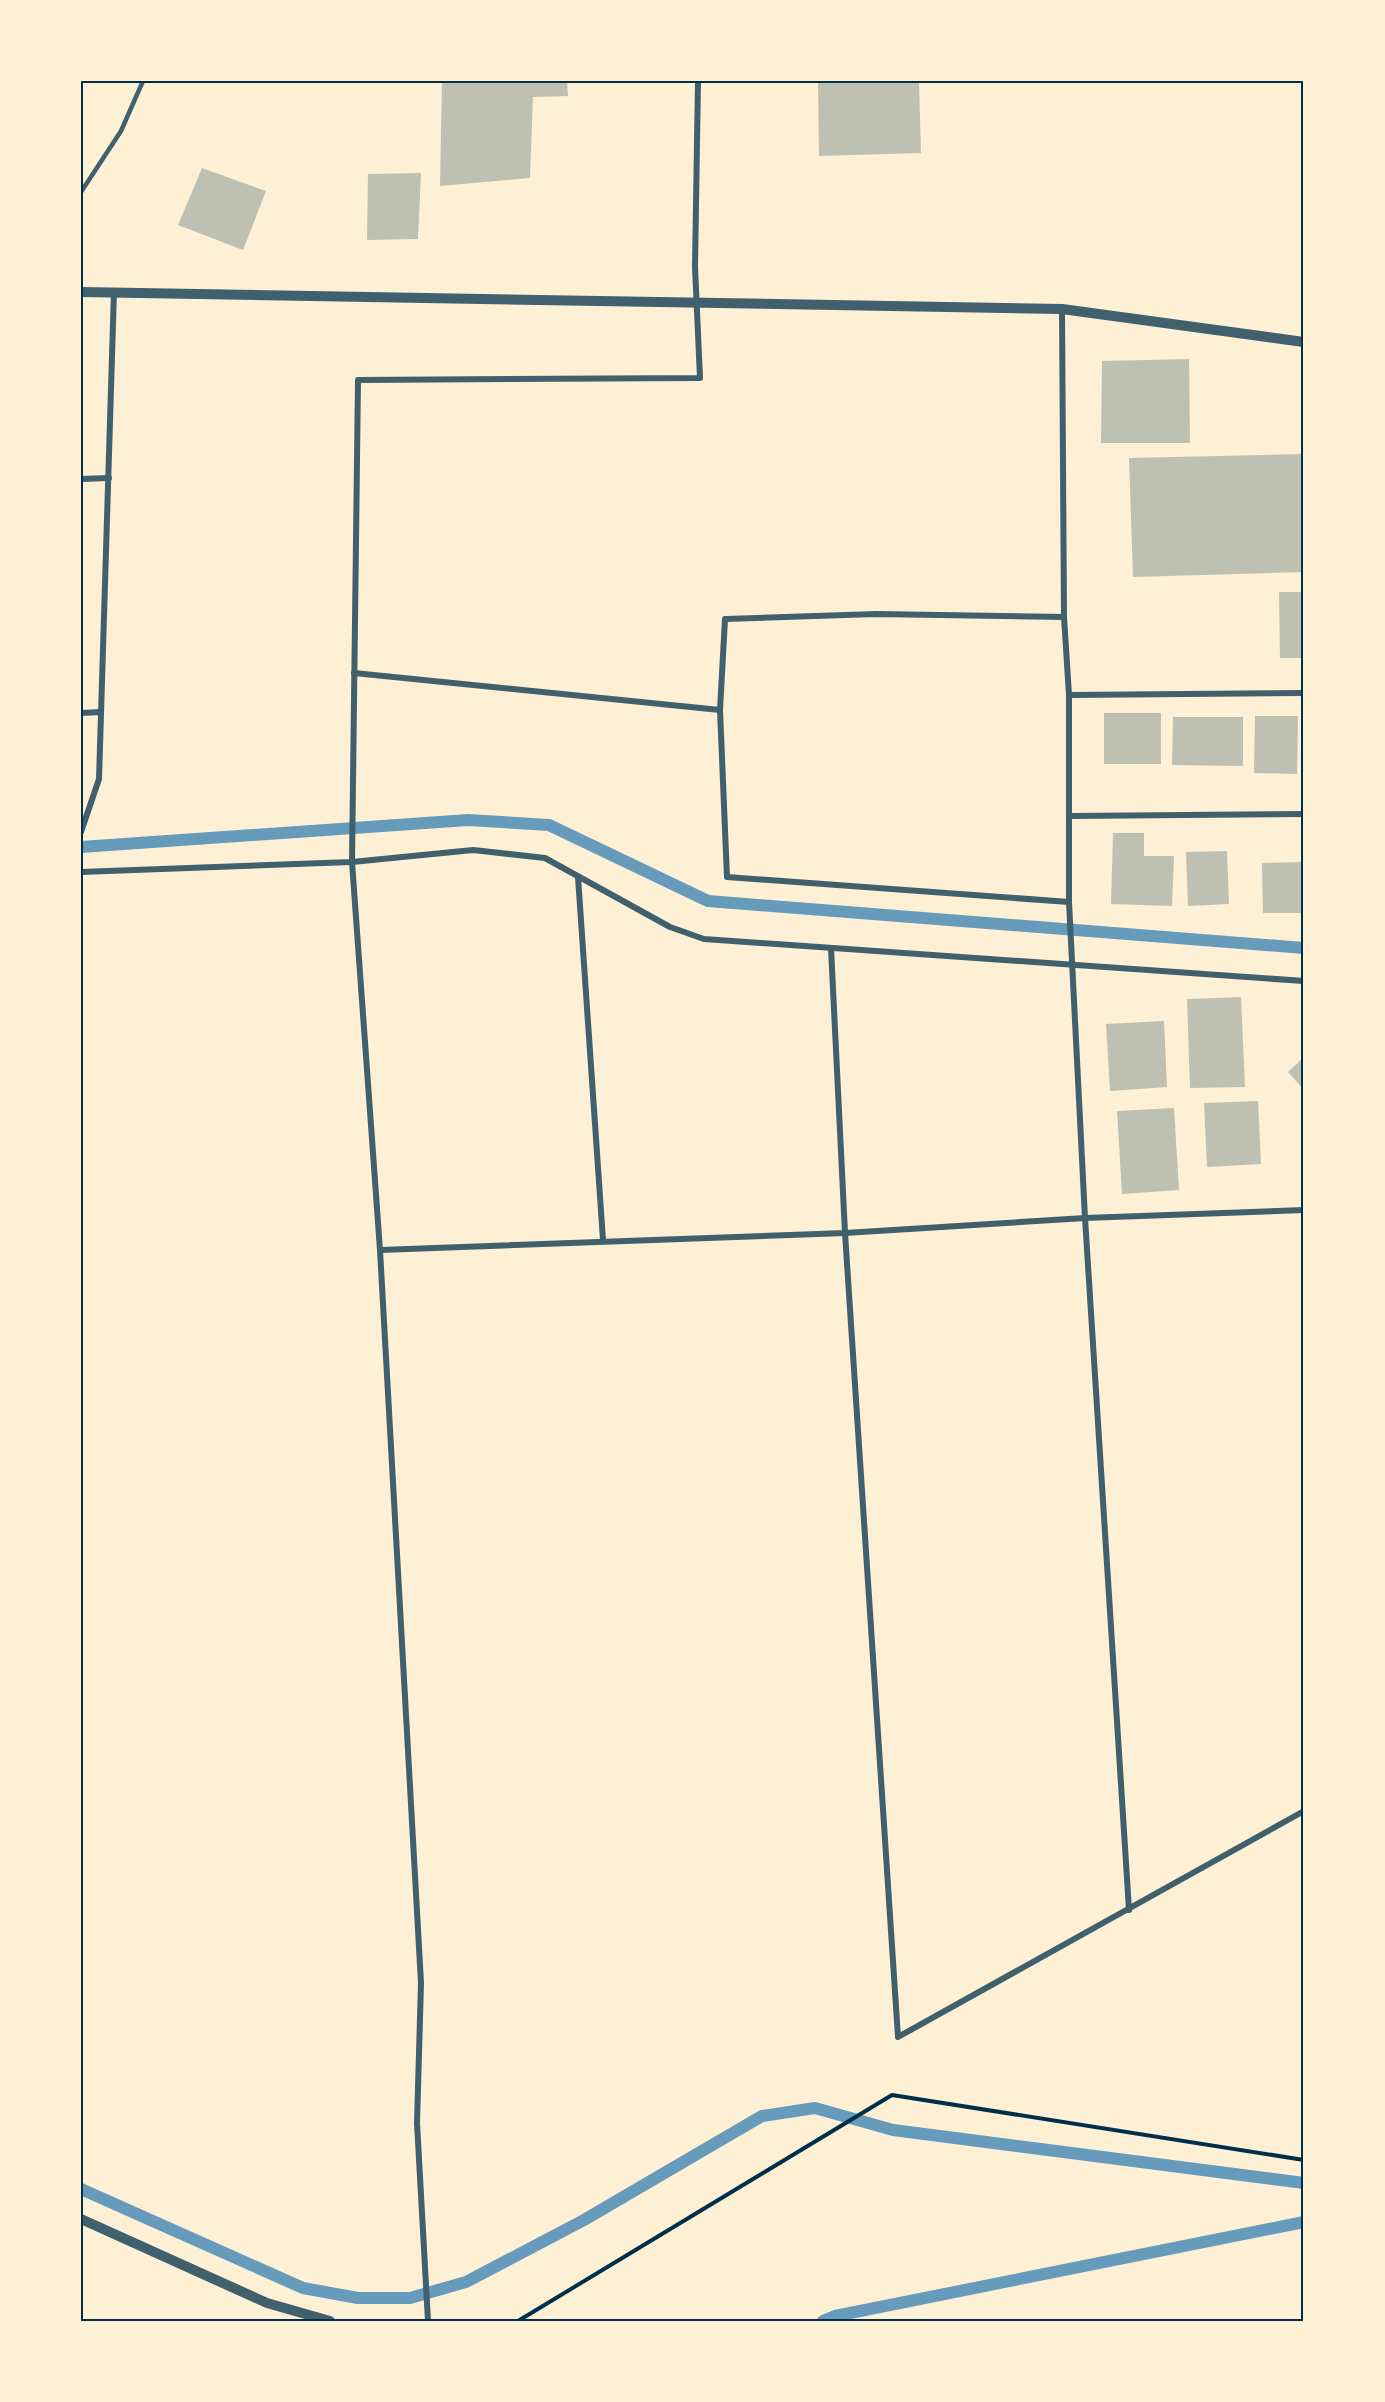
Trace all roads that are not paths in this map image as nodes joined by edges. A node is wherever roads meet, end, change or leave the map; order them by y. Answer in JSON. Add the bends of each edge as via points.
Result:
{"nodes":[{"id":1,"x":143,"y":81,"type":"edge"},
{"id":2,"x":698,"y":81,"type":"edge"},
{"id":3,"x":81,"y":192,"type":"edge"},
{"id":4,"x":114,"y":291,"type":"junction"},
{"id":5,"x":81,"y":292,"type":"edge"},
{"id":6,"x":697,"y":304,"type":"junction"},
{"id":7,"x":1062,"y":309,"type":"junction"},
{"id":8,"x":1304,"y":342,"type":"edge"},
{"id":9,"x":109,"y":478,"type":"junction"},
{"id":10,"x":81,"y":479,"type":"edge"},
{"id":11,"x":1064,"y":617,"type":"junction"},
{"id":12,"x":354,"y":673,"type":"junction"},
{"id":13,"x":1304,"y":693,"type":"edge"},
{"id":14,"x":1069,"y":695,"type":"junction"},
{"id":15,"x":720,"y":710,"type":"junction"},
{"id":16,"x":81,"y":712,"type":"edge"},
{"id":17,"x":101,"y":712,"type":"junction"},
{"id":18,"x":1304,"y":814,"type":"edge"},
{"id":19,"x":1070,"y":816,"type":"junction"},
{"id":20,"x":81,"y":832,"type":"edge"},
{"id":21,"x":352,"y":862,"type":"junction"},
{"id":22,"x":81,"y":872,"type":"edge"},
{"id":23,"x":578,"y":877,"type":"junction"},
{"id":24,"x":1069,"y":902,"type":"junction"},
{"id":25,"x":831,"y":948,"type":"junction"},
{"id":26,"x":1073,"y":964,"type":"junction"},
{"id":27,"x":1304,"y":981,"type":"edge"},
{"id":28,"x":1304,"y":1210,"type":"edge"},
{"id":29,"x":1085,"y":1218,"type":"junction"},
{"id":30,"x":845,"y":1233,"type":"junction"},
{"id":31,"x":603,"y":1240,"type":"junction"},
{"id":32,"x":380,"y":1250,"type":"junction"},
{"id":33,"x":1304,"y":1811,"type":"edge"},
{"id":34,"x":1129,"y":1910,"type":"junction"},
{"id":35,"x":81,"y":2219,"type":"edge"},
{"id":36,"x":330,"y":2321,"type":"edge"},
{"id":37,"x":428,"y":2321,"type":"edge"}],
"edges":[{"from":1,"to":3,"type":"lane","via":[[121,131]]},
{"from":2,"to":6,"type":"street"},
{"from":4,"to":5,"type":"street"},
{"from":4,"to":6,"type":"street"},
{"from":4,"to":9,"type":"street"},
{"from":6,"to":7,"type":"street"},
{"from":6,"to":12,"type":"street","via":[[700,378],[358,380]]},
{"from":7,"to":8,"type":"street"},
{"from":7,"to":11,"type":"street"},
{"from":9,"to":10,"type":"street"},
{"from":9,"to":17,"type":"street"},
{"from":11,"to":14,"type":"street"},
{"from":11,"to":15,"type":"street","via":[[876,614],[725,619]]},
{"from":12,"to":15,"type":"street"},
{"from":12,"to":21,"type":"street"},
{"from":13,"to":14,"type":"street"},
{"from":14,"to":19,"type":"street"},
{"from":15,"to":24,"type":"street","via":[[727,877]]},
{"from":16,"to":17,"type":"street"},
{"from":17,"to":20,"type":"street","via":[[99,779]]},
{"from":18,"to":19,"type":"street"},
{"from":19,"to":24,"type":"street"},
{"from":21,"to":22,"type":"street"},
{"from":21,"to":23,"type":"street","via":[[473,850],[545,858]]},
{"from":21,"to":32,"type":"street"},
{"from":23,"to":25,"type":"street","via":[[670,927],[704,939]]},
{"from":23,"to":31,"type":"street"},
{"from":24,"to":26,"type":"street"},
{"from":25,"to":26,"type":"street"},
{"from":25,"to":30,"type":"street"},
{"from":26,"to":27,"type":"street"},
{"from":26,"to":29,"type":"street"},
{"from":28,"to":29,"type":"street"},
{"from":29,"to":30,"type":"street"},
{"from":29,"to":34,"type":"street"},
{"from":30,"to":31,"type":"street"},
{"from":30,"to":34,"type":"street","via":[[898,2037]]},
{"from":31,"to":32,"type":"street"},
{"from":32,"to":37,"type":"street","via":[[421,1983],[417,2123]]},
{"from":33,"to":34,"type":"street"},
{"from":35,"to":36,"type":"street","via":[[267,2303]]}]}
